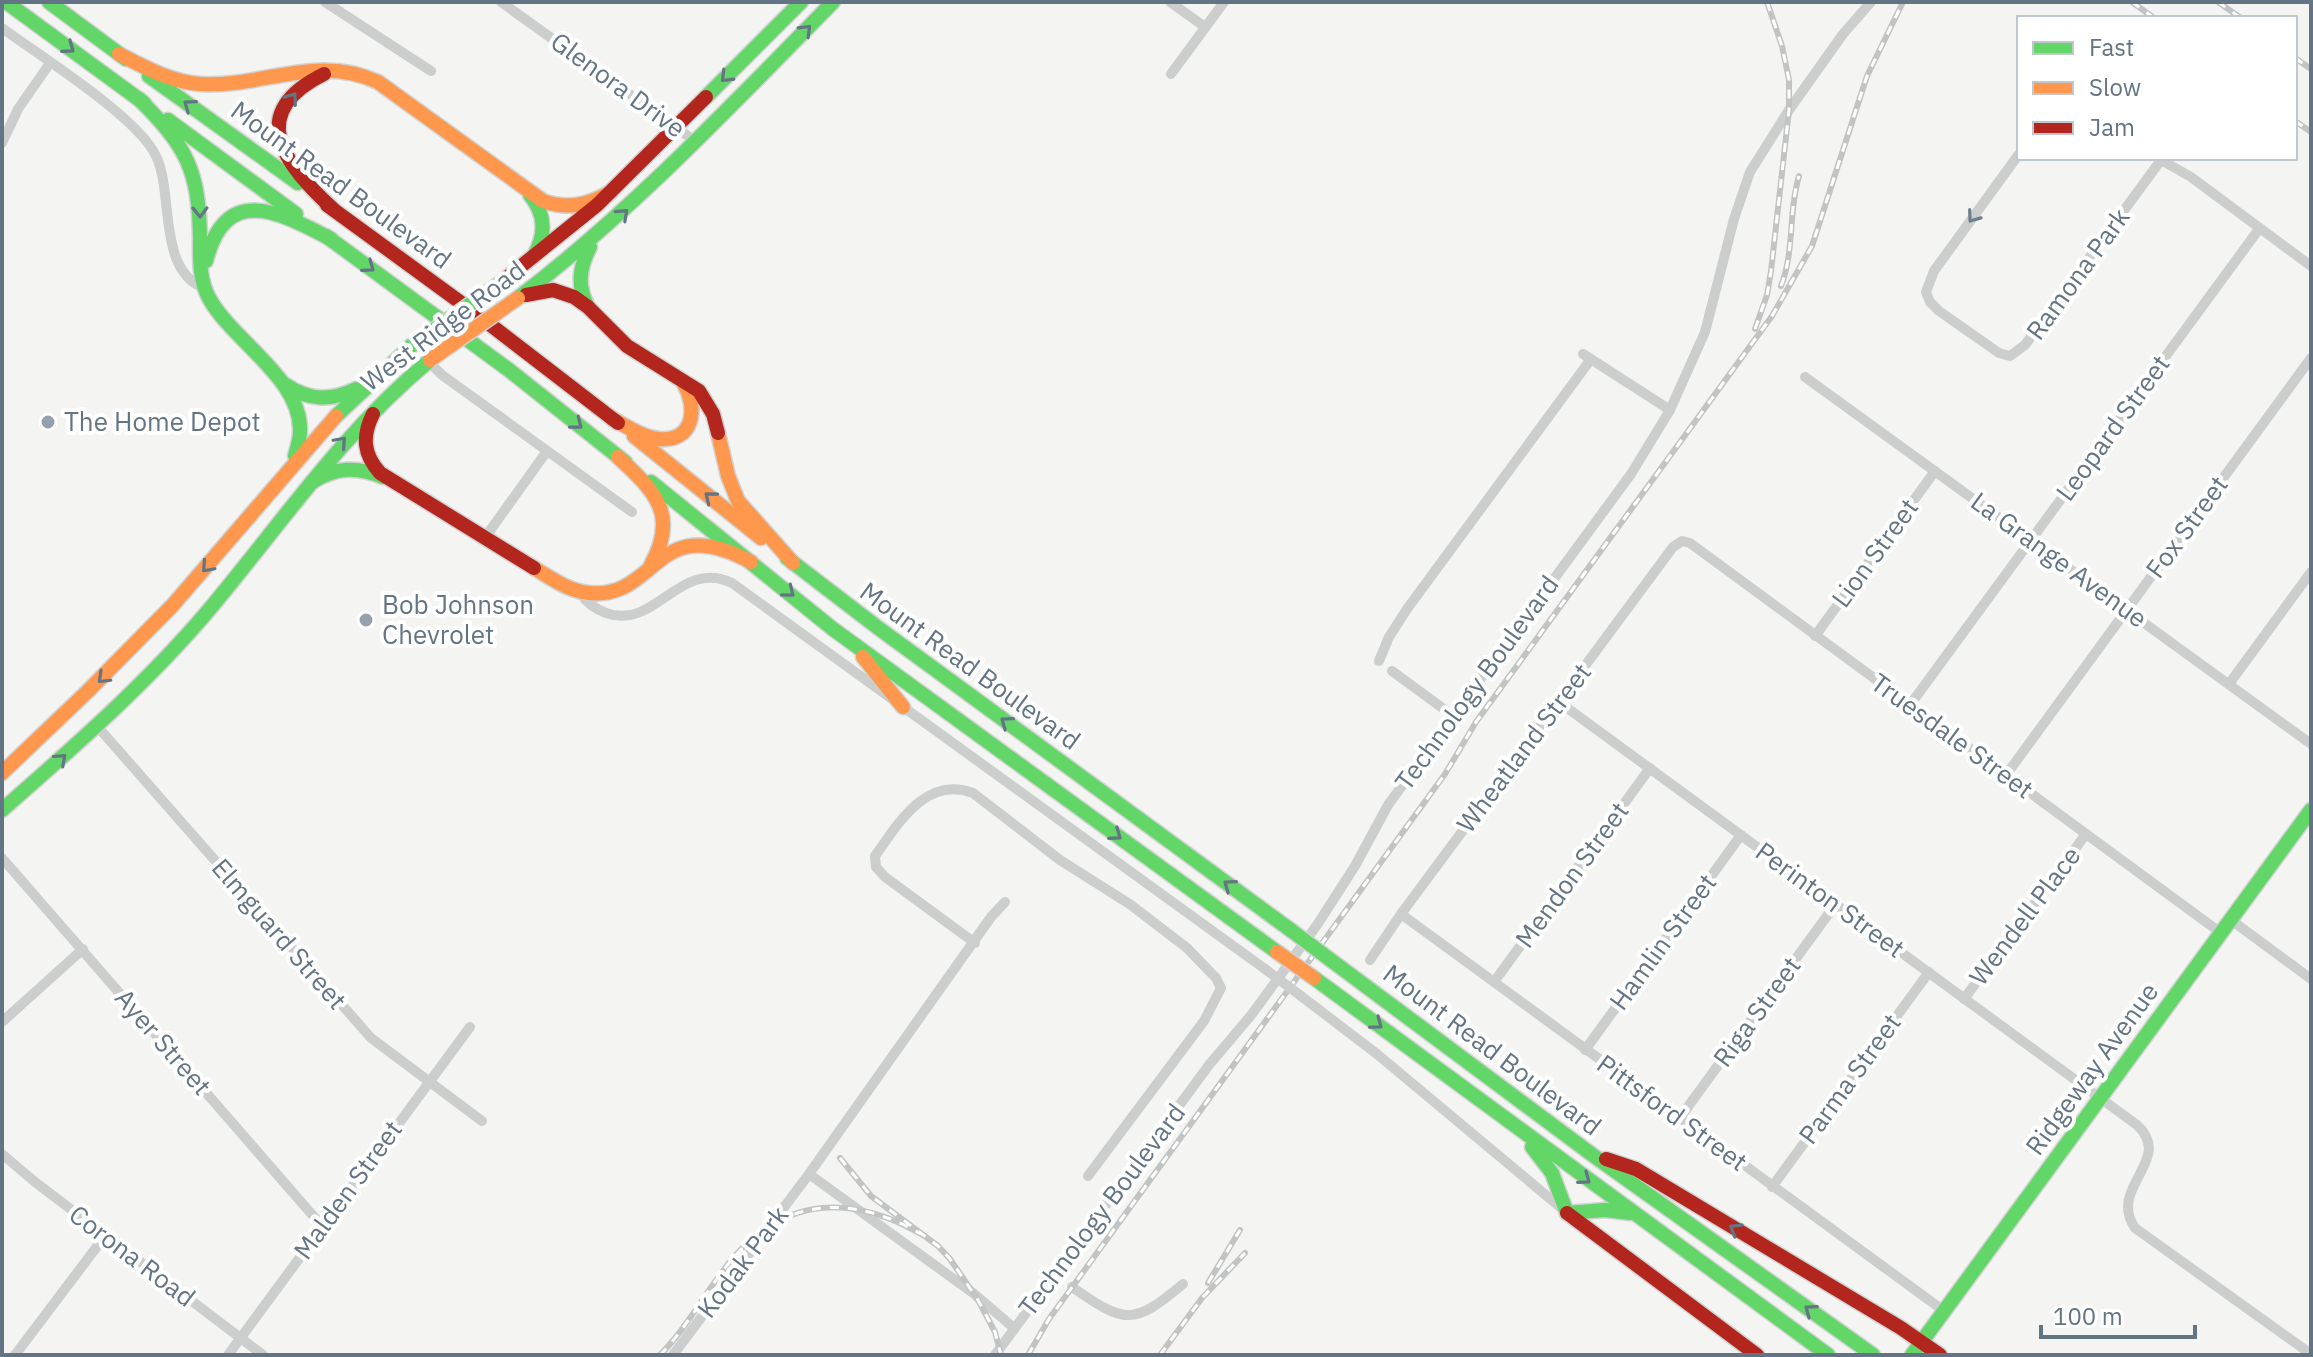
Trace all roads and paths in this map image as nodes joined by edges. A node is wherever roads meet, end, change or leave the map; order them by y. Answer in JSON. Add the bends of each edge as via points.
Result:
{"nodes":[{"id":1,"x":6,"y":2,"type":"edge"},
{"id":2,"x":49,"y":2,"type":"edge"},
{"id":3,"x":325,"y":2,"type":"edge"},
{"id":4,"x":501,"y":2,"type":"edge"},
{"id":5,"x":801,"y":2,"type":"edge"},
{"id":6,"x":833,"y":2,"type":"edge"},
{"id":7,"x":1170,"y":2,"type":"edge"},
{"id":8,"x":1224,"y":2,"type":"edge"},
{"id":9,"x":1871,"y":2,"type":"edge"},
{"id":10,"x":1205,"y":27,"type":"junction"},
{"id":11,"x":2,"y":28,"type":"edge"},
{"id":12,"x":119,"y":54,"type":"junction"},
{"id":13,"x":50,"y":63,"type":"junction"},
{"id":14,"x":344,"y":70,"type":"junction"},
{"id":15,"x":431,"y":71,"type":"dead end"},
{"id":16,"x":1171,"y":74,"type":"dead end"},
{"id":17,"x":139,"y":99,"type":"junction"},
{"id":18,"x":676,"y":128,"type":"junction"},
{"id":19,"x":695,"y":141,"type":"junction"},
{"id":20,"x":2,"y":143,"type":"edge"},
{"id":21,"x":2017,"y":157,"type":"edge"},
{"id":22,"x":2159,"y":160,"type":"edge"},
{"id":23,"x":2162,"y":160,"type":"edge"},
{"id":24,"x":527,"y":192,"type":"junction"},
{"id":25,"x":611,"y":192,"type":"junction"},
{"id":26,"x":333,"y":209,"type":"junction"},
{"id":27,"x":2259,"y":229,"type":"junction"},
{"id":28,"x":599,"y":235,"type":"junction"},
{"id":29,"x":331,"y":239,"type":"junction"},
{"id":30,"x":531,"y":260,"type":"junction"},
{"id":31,"x":2311,"y":266,"type":"edge"},
{"id":32,"x":206,"y":289,"type":"junction"},
{"id":33,"x":518,"y":298,"type":"junction"},
{"id":34,"x":588,"y":307,"type":"junction"},
{"id":35,"x":2311,"y":358,"type":"edge"},
{"id":36,"x":430,"y":361,"type":"junction"},
{"id":37,"x":379,"y":373,"type":"junction"},
{"id":38,"x":675,"y":376,"type":"junction"},
{"id":39,"x":276,"y":377,"type":"junction"},
{"id":40,"x":1805,"y":377,"type":"dead end"},
{"id":41,"x":385,"y":398,"type":"junction"},
{"id":42,"x":1670,"y":410,"type":"junction"},
{"id":43,"x":611,"y":418,"type":"junction"},
{"id":44,"x":547,"y":451,"type":"junction"},
{"id":45,"x":618,"y":457,"type":"junction"},
{"id":46,"x":287,"y":471,"type":"junction"},
{"id":47,"x":1935,"y":471,"type":"junction"},
{"id":48,"x":390,"y":480,"type":"junction"},
{"id":49,"x":271,"y":492,"type":"junction"},
{"id":50,"x":300,"y":492,"type":"junction"},
{"id":51,"x":632,"y":512,"type":"dead end"},
{"id":52,"x":484,"y":539,"type":"junction"},
{"id":53,"x":2030,"y":540,"type":"junction"},
{"id":54,"x":1682,"y":541,"type":"joint"},
{"id":55,"x":751,"y":562,"type":"junction"},
{"id":56,"x":793,"y":563,"type":"junction"},
{"id":57,"x":2311,"y":572,"type":"edge"},
{"id":58,"x":641,"y":577,"type":"junction"},
{"id":59,"x":581,"y":592,"type":"junction"},
{"id":60,"x":2127,"y":610,"type":"junction"},
{"id":61,"x":833,"y":629,"type":"junction"},
{"id":62,"x":187,"y":634,"type":"junction"},
{"id":63,"x":1815,"y":636,"type":"junction"},
{"id":64,"x":1379,"y":661,"type":"dead end"},
{"id":65,"x":1392,"y":671,"type":"dead end"},
{"id":66,"x":2229,"y":684,"type":"junction"},
{"id":67,"x":1559,"y":702,"type":"junction"},
{"id":68,"x":1910,"y":705,"type":"junction"},
{"id":69,"x":903,"y":707,"type":"junction"},
{"id":70,"x":1452,"y":715,"type":"junction"},
{"id":71,"x":97,"y":726,"type":"junction"},
{"id":72,"x":2311,"y":744,"type":"edge"},
{"id":73,"x":1650,"y":768,"type":"junction"},
{"id":74,"x":2,"y":773,"type":"edge"},
{"id":75,"x":2006,"y":775,"type":"junction"},
{"id":76,"x":2,"y":810,"type":"edge"},
{"id":77,"x":2311,"y":810,"type":"edge"},
{"id":78,"x":2086,"y":834,"type":"junction"},
{"id":79,"x":1741,"y":835,"type":"junction"},
{"id":80,"x":2,"y":858,"type":"edge"},
{"id":81,"x":1005,"y":902,"type":"dead end"},
{"id":82,"x":1835,"y":905,"type":"junction"},
{"id":83,"x":1401,"y":914,"type":"junction"},
{"id":84,"x":2231,"y":920,"type":"junction"},
{"id":85,"x":2221,"y":933,"type":"junction"},
{"id":86,"x":975,"y":943,"type":"junction"},
{"id":87,"x":83,"y":949,"type":"junction"},
{"id":88,"x":1370,"y":960,"type":"dead end"},
{"id":89,"x":1929,"y":972,"type":"junction"},
{"id":90,"x":2311,"y":979,"type":"edge"},
{"id":91,"x":1494,"y":982,"type":"junction"},
{"id":92,"x":1964,"y":999,"type":"junction"},
{"id":93,"x":2,"y":1022,"type":"edge"},
{"id":94,"x":470,"y":1027,"type":"dead end"},
{"id":95,"x":1585,"y":1050,"type":"junction"},
{"id":96,"x":428,"y":1082,"type":"junction"},
{"id":97,"x":2101,"y":1098,"type":"junction"},
{"id":98,"x":1679,"y":1119,"type":"junction"},
{"id":99,"x":482,"y":1121,"type":"dead end"},
{"id":100,"x":1508,"y":1123,"type":"junction"},
{"id":101,"x":2,"y":1154,"type":"edge"},
{"id":102,"x":1594,"y":1156,"type":"junction"},
{"id":103,"x":809,"y":1174,"type":"junction"},
{"id":104,"x":1088,"y":1176,"type":"dead end"},
{"id":105,"x":1772,"y":1187,"type":"junction"},
{"id":106,"x":1567,"y":1213,"type":"junction"},
{"id":107,"x":1631,"y":1213,"type":"junction"},
{"id":108,"x":322,"y":1226,"type":"junction"},
{"id":109,"x":105,"y":1236,"type":"junction"},
{"id":110,"x":1183,"y":1284,"type":"dead end"},
{"id":111,"x":1072,"y":1287,"type":"dead end"},
{"id":112,"x":1944,"y":1311,"type":"junction"},
{"id":113,"x":1014,"y":1328,"type":"junction"},
{"id":114,"x":241,"y":1338,"type":"junction"},
{"id":115,"x":1922,"y":1342,"type":"junction"},
{"id":116,"x":678,"y":1353,"type":"edge"},
{"id":117,"x":2311,"y":1354,"type":"edge"},
{"id":118,"x":15,"y":1355,"type":"edge"},
{"id":119,"x":228,"y":1355,"type":"edge"},
{"id":120,"x":263,"y":1355,"type":"edge"},
{"id":121,"x":995,"y":1355,"type":"edge"},
{"id":122,"x":1757,"y":1355,"type":"edge"},
{"id":123,"x":1828,"y":1355,"type":"edge"},
{"id":124,"x":1873,"y":1355,"type":"edge"},
{"id":125,"x":1912,"y":1355,"type":"edge"},
{"id":126,"x":1940,"y":1355,"type":"edge"}],
"edges":[{"from":1,"to":17,"type":"main road","name":"Mount Read Boulevard","one_way":true},
{"from":2,"to":12,"type":"main road","name":"Mount Read Boulevard"},
{"from":3,"to":15,"type":"street"},
{"from":4,"to":18,"type":"street","name":"Glenora Drive"},
{"from":5,"to":18,"type":"main road","name":"West Ridge Road","one_way":true},
{"from":19,"to":6,"type":"main road","name":"West Ridge Road","one_way":true},
{"from":7,"to":10,"type":"street"},
{"from":8,"to":10,"type":"street"},
{"from":9,"to":42,"type":"street","name":"Technology Boulevard","via":[[1843,34],[1750,172],[1705,332]]},
{"from":10,"to":16,"type":"street"},
{"from":11,"to":13,"type":"street"},
{"from":12,"to":14,"type":"main road","via":[[200,84]]},
{"from":26,"to":12,"type":"main road","name":"Mount Read Boulevard","one_way":true},
{"from":13,"to":20,"type":"street"},
{"from":13,"to":32,"type":"street","via":[[114,110],[152,149],[164,182],[176,256],[192,282]]},
{"from":14,"to":24,"type":"main road","via":[[378,82]]},
{"from":26,"to":14,"type":"main road","one_way":true,"via":[[290,164],[279,133],[283,110],[296,91],[322,75]]},
{"from":17,"to":29,"type":"main road","name":"Mount Read Boulevard"},
{"from":17,"to":32,"type":"main road","one_way":true,"via":[[179,143],[195,173]]},
{"from":18,"to":19,"type":"street","name":"Glenora Drive"},
{"from":18,"to":25,"type":"main road","name":"West Ridge Road"},
{"from":28,"to":19,"type":"main road","name":"West Ridge Road","one_way":true},
{"from":21,"to":22,"type":"street","name":"Ramona Park","one_way":true,"via":[[1926,286],[1927,297],[1939,311],[2004,355],[2016,354],[2025,345]]},
{"from":23,"to":27,"type":"street"},
{"from":24,"to":25,"type":"main road","via":[[568,207]]},
{"from":24,"to":30,"type":"main road","via":[[544,220],[542,241]]},
{"from":25,"to":30,"type":"main road","name":"West Ridge Road"},
{"from":26,"to":43,"type":"main road","name":"Mount Read Boulevard"},
{"from":27,"to":31,"type":"street"},
{"from":27,"to":53,"type":"street","name":"Leopard Street"},
{"from":28,"to":33,"type":"main road","name":"West Ridge Road"},
{"from":28,"to":34,"type":"main road","via":[[579,273]]},
{"from":29,"to":32,"type":"main road","via":[[273,211],[240,213],[212,240],[205,264]]},
{"from":29,"to":45,"type":"main road","name":"Mount Read Boulevard","one_way":true},
{"from":30,"to":37,"type":"main road","name":"West Ridge Road","bridge":true},
{"from":32,"to":39,"type":"main road"},
{"from":33,"to":34,"type":"main road","via":[[553,290]]},
{"from":33,"to":36,"type":"main road","name":"West Ridge Road","bridge":true},
{"from":34,"to":38,"type":"main road","via":[[627,346]]},
{"from":35,"to":60,"type":"street","name":"Fox Street"},
{"from":36,"to":41,"type":"main road","name":"West Ridge Road"},
{"from":36,"to":44,"type":"street"},
{"from":37,"to":39,"type":"main road","via":[[348,393],[323,400],[300,395]]},
{"from":37,"to":46,"type":"main road","name":"West Ridge Road"},
{"from":38,"to":43,"type":"main road","via":[[689,390],[694,405],[690,424],[680,434],[660,439]]},
{"from":38,"to":56,"type":"main road","via":[[705,398],[735,496]]},
{"from":39,"to":46,"type":"main road","via":[[293,399],[301,424],[299,445]]},
{"from":40,"to":47,"type":"street","name":"La Grange Avenue"},
{"from":41,"to":48,"type":"main road","via":[[367,425],[364,445],[372,464]]},
{"from":50,"to":41,"type":"main road","name":"West Ridge Road","one_way":true},
{"from":42,"to":64,"type":"street","via":[[1587,356],[1407,609]]},
{"from":42,"to":70,"type":"street","name":"Technology Boulevard","via":[[1631,474]]},
{"from":56,"to":43,"type":"main road","name":"Mount Read Boulevard","one_way":true},
{"from":44,"to":51,"type":"street"},
{"from":44,"to":52,"type":"street"},
{"from":45,"to":55,"type":"main road","name":"Mount Read Boulevard"},
{"from":45,"to":58,"type":"main road","via":[[665,516],[661,549]]},
{"from":46,"to":49,"type":"main road","name":"West Ridge Road"},
{"from":47,"to":53,"type":"street","name":"La Grange Avenue"},
{"from":47,"to":63,"type":"street","name":"Lion Street"},
{"from":48,"to":50,"type":"main road","via":[[365,469],[344,468],[320,476]]},
{"from":48,"to":52,"type":"main road"},
{"from":49,"to":62,"type":"main road","via":[[251,532],[197,603]]},
{"from":49,"to":74,"type":"main road","name":"West Ridge Road","one_way":true,"via":[[136,645]]},
{"from":50,"to":62,"type":"main road","name":"West Ridge Road"},
{"from":52,"to":59,"type":"main road","via":[[556,584]]},
{"from":53,"to":60,"type":"street","name":"La Grange Avenue"},
{"from":53,"to":68,"type":"street","name":"Leopard Street"},
{"from":54,"to":63,"type":"street","name":"Truesdale Street"},
{"from":54,"to":67,"type":"street","name":"Wheatland Street"},
{"from":55,"to":58,"type":"main road","via":[[717,547],[694,544],[674,550]]},
{"from":55,"to":61,"type":"main road","name":"Mount Read Boulevard","one_way":true},
{"from":102,"to":56,"type":"main road","name":"Mount Read Boulevard","one_way":true,"bridge":true},
{"from":57,"to":66,"type":"street"},
{"from":58,"to":59,"type":"main road","via":[[615,590]]},
{"from":59,"to":69,"type":"street","via":[[596,608],[624,615],[650,608],[691,581],[721,579]]},
{"from":60,"to":66,"type":"street","name":"La Grange Avenue"},
{"from":60,"to":75,"type":"street","name":"Fox Street"},
{"from":61,"to":69,"type":"main road","via":[[872,666]]},
{"from":61,"to":100,"type":"main road","name":"Mount Read Boulevard","one_way":true,"bridge":true},
{"from":62,"to":71,"type":"main road","name":"West Ridge Road"},
{"from":63,"to":68,"type":"street","name":"Truesdale Street"},
{"from":65,"to":70,"type":"street"},
{"from":66,"to":72,"type":"street","name":"La Grange Avenue"},
{"from":67,"to":73,"type":"street","name":"Perinton Street"},
{"from":67,"to":83,"type":"street","name":"Wheatland Street"},
{"from":68,"to":75,"type":"street","name":"Truesdale Street"},
{"from":69,"to":106,"type":"street","bridge":true,"via":[[1301,996]]},
{"from":70,"to":113,"type":"street","name":"Technology Boulevard","via":[[1388,805],[1317,925]]},
{"from":76,"to":71,"type":"main road","name":"West Ridge Road","one_way":true},
{"from":71,"to":96,"type":"street","name":"Elmguard Street","via":[[371,1038]]},
{"from":73,"to":79,"type":"street","name":"Perinton Street"},
{"from":73,"to":91,"type":"street","name":"Mendon Street"},
{"from":75,"to":78,"type":"street","name":"Truesdale Street"},
{"from":77,"to":84,"type":"main road","name":"Ridgeway Avenue"},
{"from":78,"to":85,"type":"street","name":"Truesdale Street"},
{"from":78,"to":92,"type":"street","name":"Wendell Place"},
{"from":79,"to":82,"type":"street","name":"Perinton Street"},
{"from":79,"to":95,"type":"street","name":"Hamlin Street"},
{"from":80,"to":87,"type":"street","name":"Ayer Street"},
{"from":81,"to":86,"type":"street","name":"Kodak Park"},
{"from":82,"to":89,"type":"street","name":"Perinton Street"},
{"from":82,"to":98,"type":"street","name":"Riga Street"},
{"from":83,"to":88,"type":"street","name":"Wheatland Street"},
{"from":83,"to":91,"type":"street","name":"Pittsford Street"},
{"from":84,"to":85,"type":"main road","name":"Ridgeway Avenue"},
{"from":84,"to":90,"type":"street"},
{"from":85,"to":97,"type":"main road","name":"Ridgeway Avenue"},
{"from":86,"to":103,"type":"street","name":"Kodak Park"},
{"from":86,"to":104,"type":"street","via":[[876,867],[875,856],[911,807],[952,789],[973,793],[1069,867],[1138,910],[1187,948],[1221,988],[1204,1021]]},
{"from":87,"to":93,"type":"street"},
{"from":87,"to":108,"type":"street","name":"Ayer Street"},
{"from":89,"to":92,"type":"street","name":"Perinton Street"},
{"from":89,"to":105,"type":"street","name":"Parma Street"},
{"from":91,"to":95,"type":"street","name":"Pittsford Street"},
{"from":92,"to":97,"type":"street","name":"Perinton Street"},
{"from":94,"to":96,"type":"street","name":"Malden Street"},
{"from":95,"to":98,"type":"street","name":"Pittsford Street"},
{"from":96,"to":99,"type":"street","name":"Elmguard Street"},
{"from":96,"to":108,"type":"street","name":"Malden Street"},
{"from":97,"to":112,"type":"main road","name":"Ridgeway Avenue"},
{"from":97,"to":117,"type":"street","name":"Perinton Street","via":[[2148,1138],[2149,1158],[2128,1198],[2135,1228]]},
{"from":98,"to":105,"type":"street","name":"Pittsford Street"},
{"from":100,"to":106,"type":"main road","via":[[1552,1173]]},
{"from":100,"to":107,"type":"main road","name":"Mount Read Boulevard","one_way":true},
{"from":101,"to":109,"type":"street","name":"Corona Road"},
{"from":115,"to":102,"type":"main road","one_way":true,"via":[[1636,1169]]},
{"from":124,"to":102,"type":"main road","name":"Mount Read Boulevard","one_way":true},
{"from":103,"to":113,"type":"street"},
{"from":103,"to":116,"type":"street","name":"Kodak Park"},
{"from":105,"to":112,"type":"street","name":"Pittsford Street"},
{"from":106,"to":107,"type":"main road"},
{"from":106,"to":122,"type":"main road"},
{"from":107,"to":123,"type":"main road","name":"Mount Read Boulevard"},
{"from":108,"to":114,"type":"street","name":"Malden Street"},
{"from":109,"to":114,"type":"street","name":"Corona Road"},
{"from":109,"to":118,"type":"street"},
{"from":110,"to":111,"type":"street","via":[[1152,1309],[1131,1317],[1108,1312]]},
{"from":112,"to":115,"type":"main road","name":"Ridgeway Avenue"},
{"from":113,"to":121,"type":"street","name":"Technology Boulevard"},
{"from":114,"to":119,"type":"street","name":"Malden Street"},
{"from":114,"to":120,"type":"street","name":"Corona Road"},
{"from":115,"to":125,"type":"main road","name":"Ridgeway Avenue"},
{"from":115,"to":126,"type":"main road"}]}
